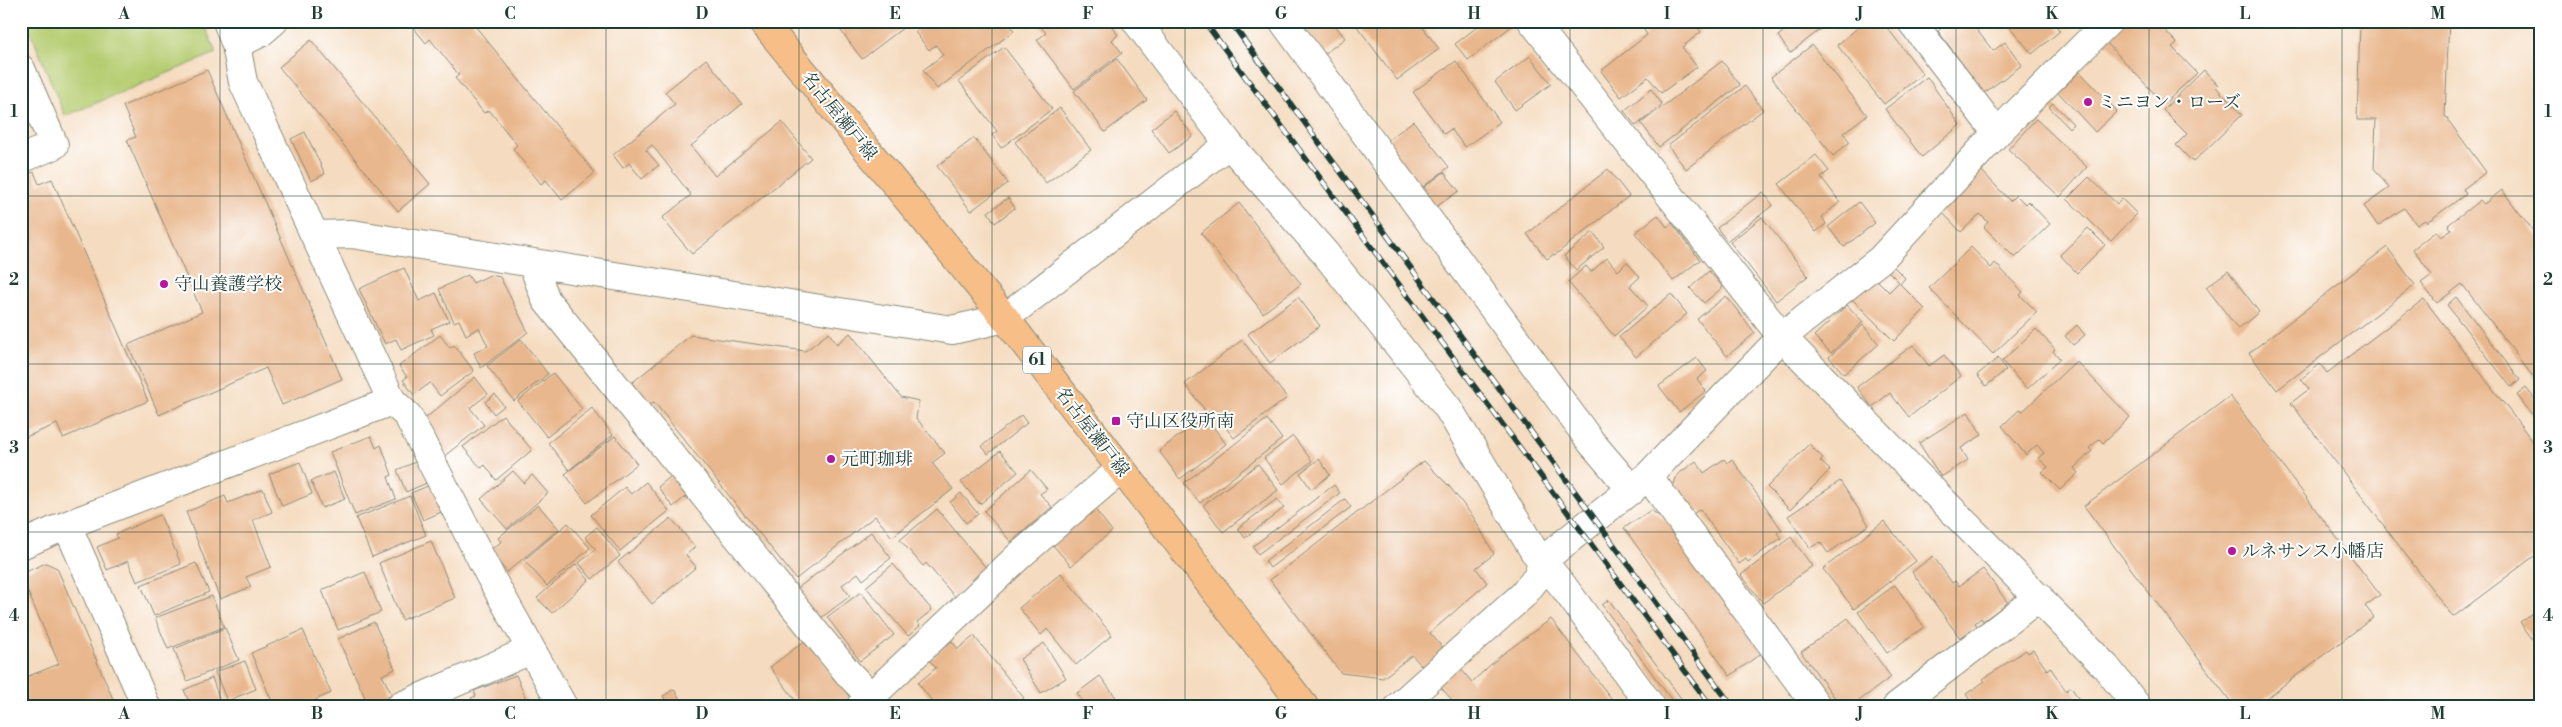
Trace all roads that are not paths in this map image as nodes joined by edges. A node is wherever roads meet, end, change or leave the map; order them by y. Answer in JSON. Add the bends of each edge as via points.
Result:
{"nodes":[{"id":1,"x":274,"y":21,"type":"edge"},
{"id":2,"x":762,"y":21,"type":"edge"},
{"id":3,"x":1136,"y":21,"type":"edge"},
{"id":4,"x":1283,"y":21,"type":"edge"},
{"id":5,"x":1532,"y":21,"type":"edge"},
{"id":6,"x":1911,"y":21,"type":"edge"},
{"id":7,"x":2109,"y":21,"type":"edge"},
{"id":8,"x":232,"y":33,"type":"edge"},
{"id":9,"x":21,"y":69,"type":"edge"},
{"id":10,"x":1997,"y":133,"type":"junction"},
{"id":11,"x":1229,"y":144,"type":"junction"},
{"id":12,"x":21,"y":159,"type":"edge"},
{"id":13,"x":316,"y":235,"type":"junction"},
{"id":14,"x":533,"y":265,"type":"junction"},
{"id":15,"x":1005,"y":318,"type":"junction"},
{"id":16,"x":1782,"y":337,"type":"junction"},
{"id":17,"x":392,"y":401,"type":"junction"},
{"id":18,"x":1120,"y":469,"type":"junction"},
{"id":19,"x":1640,"y":483,"type":"junction"},
{"id":20,"x":67,"y":525,"type":"junction"},
{"id":21,"x":21,"y":545,"type":"edge"},
{"id":22,"x":1542,"y":561,"type":"junction"},
{"id":23,"x":2039,"y":597,"type":"junction"},
{"id":24,"x":531,"y":650,"type":"junction"},
{"id":25,"x":866,"y":701,"type":"edge"},
{"id":26,"x":1906,"y":703,"type":"edge"},
{"id":27,"x":146,"y":706,"type":"edge"},
{"id":28,"x":401,"y":706,"type":"edge"},
{"id":29,"x":563,"y":706,"type":"edge"},
{"id":30,"x":1304,"y":706,"type":"edge"},
{"id":31,"x":1399,"y":706,"type":"edge"},
{"id":32,"x":1652,"y":706,"type":"edge"},
{"id":33,"x":1817,"y":706,"type":"edge"},
{"id":34,"x":2136,"y":706,"type":"edge"}],
"edges":[{"from":1,"to":8,"type":"street","via":[[260,33]]},
{"from":2,"to":15,"type":"main road","name":"名古屋瀬戸線","number":"61"},
{"from":3,"to":11,"type":"street"},
{"from":4,"to":19,"type":"street","via":[[1591,442]]},
{"from":5,"to":16,"type":"street"},
{"from":6,"to":10,"type":"street"},
{"from":7,"to":10,"type":"street"},
{"from":8,"to":13,"type":"street","via":[[243,82]]},
{"from":9,"to":12,"type":"street","via":[[54,145]]},
{"from":10,"to":16,"type":"street","via":[[1881,259]]},
{"from":11,"to":15,"type":"street"},
{"from":11,"to":22,"type":"street","via":[[1324,252],[1448,408]]},
{"from":13,"to":14,"type":"street","via":[[352,234]]},
{"from":13,"to":17,"type":"street"},
{"from":14,"to":15,"type":"street","via":[[952,330]]},
{"from":14,"to":25,"type":"street","via":[[546,300],[848,673]]},
{"from":15,"to":18,"type":"main road","name":"名古屋瀬戸線","number":"61"},
{"from":16,"to":19,"type":"street"},
{"from":16,"to":23,"type":"street"},
{"from":17,"to":20,"type":"street"},
{"from":17,"to":24,"type":"street","via":[[408,416]]},
{"from":18,"to":25,"type":"street","via":[[1020,555]]},
{"from":18,"to":30,"type":"main road","name":"名古屋瀬戸線","number":"61"},
{"from":19,"to":22,"type":"street"},
{"from":19,"to":33,"type":"street"},
{"from":20,"to":21,"type":"street"},
{"from":20,"to":27,"type":"street"},
{"from":22,"to":31,"type":"street","via":[[1538,576],[1523,595]]},
{"from":22,"to":32,"type":"street"},
{"from":23,"to":26,"type":"street"},
{"from":23,"to":34,"type":"street","via":[[2106,667]]},
{"from":24,"to":28,"type":"street"},
{"from":24,"to":29,"type":"street"}]}
